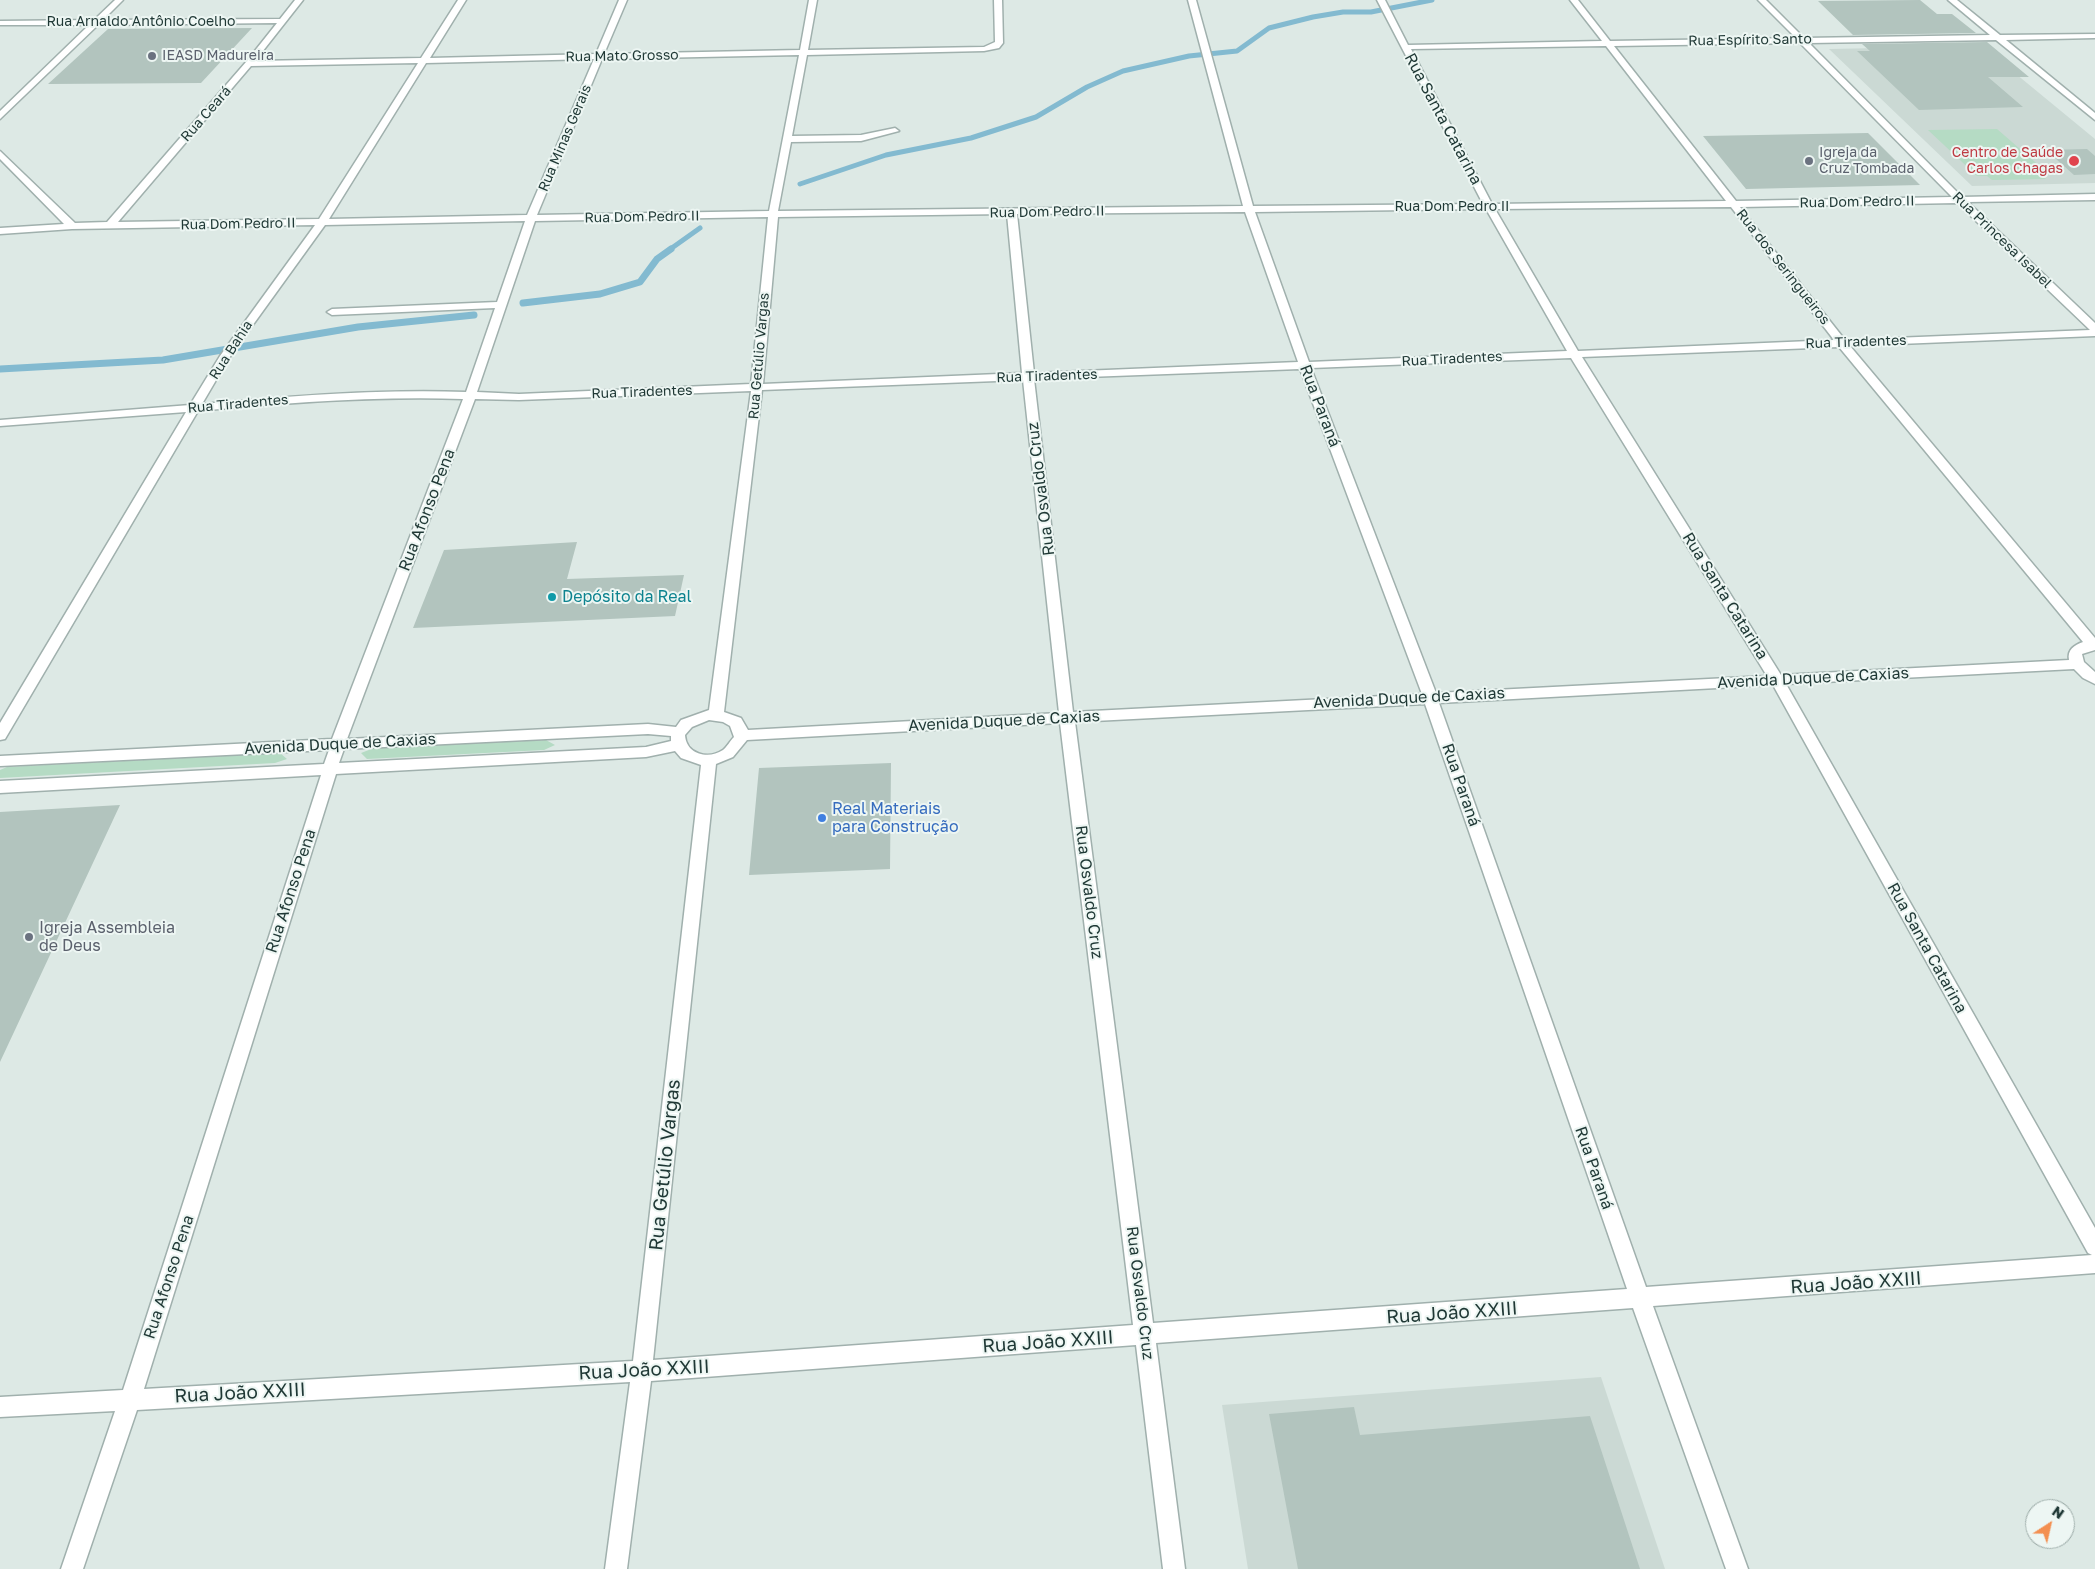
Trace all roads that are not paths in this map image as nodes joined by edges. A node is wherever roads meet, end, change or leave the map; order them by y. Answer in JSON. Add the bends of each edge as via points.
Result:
{"nodes":[{"id":1,"x":118,"y":0,"type":"edge"},
{"id":2,"x":298,"y":0,"type":"edge"},
{"id":3,"x":462,"y":0,"type":"edge"},
{"id":4,"x":623,"y":0,"type":"edge"},
{"id":5,"x":813,"y":0,"type":"edge"},
{"id":6,"x":998,"y":0,"type":"edge"},
{"id":7,"x":1192,"y":0,"type":"edge"},
{"id":8,"x":1574,"y":0,"type":"edge"},
{"id":9,"x":1762,"y":0,"type":"edge"},
{"id":10,"x":1952,"y":0,"type":"edge"},
{"id":11,"x":1384,"y":6,"type":"edge"},
{"id":12,"x":281,"y":21,"type":"junction"},
{"id":13,"x":96,"y":22,"type":"junction"},
{"id":14,"x":0,"y":23,"type":"edge"},
{"id":15,"x":2095,"y":36,"type":"edge"},
{"id":16,"x":1997,"y":37,"type":"junction"},
{"id":17,"x":1801,"y":39,"type":"junction"},
{"id":18,"x":1606,"y":43,"type":"junction"},
{"id":19,"x":1405,"y":47,"type":"junction"},
{"id":20,"x":803,"y":53,"type":"junction"},
{"id":21,"x":599,"y":56,"type":"junction"},
{"id":22,"x":424,"y":59,"type":"junction"},
{"id":23,"x":249,"y":64,"type":"junction"},
{"id":24,"x":0,"y":116,"type":"edge"},
{"id":25,"x":2095,"y":117,"type":"edge"},
{"id":26,"x":896,"y":131,"type":"dead end"},
{"id":27,"x":787,"y":139,"type":"junction"},
{"id":28,"x":0,"y":154,"type":"edge"},
{"id":29,"x":2095,"y":197,"type":"edge"},
{"id":30,"x":1960,"y":200,"type":"junction"},
{"id":31,"x":1734,"y":204,"type":"junction"},
{"id":32,"x":1489,"y":207,"type":"junction"},
{"id":33,"x":1249,"y":209,"type":"junction"},
{"id":34,"x":1012,"y":213,"type":"junction"},
{"id":35,"x":773,"y":214,"type":"junction"},
{"id":36,"x":530,"y":220,"type":"junction"},
{"id":37,"x":322,"y":222,"type":"junction"},
{"id":38,"x":110,"y":225,"type":"junction"},
{"id":39,"x":72,"y":226,"type":"junction"},
{"id":40,"x":0,"y":231,"type":"edge"},
{"id":41,"x":501,"y":305,"type":"junction"},
{"id":42,"x":332,"y":312,"type":"dead end"},
{"id":43,"x":2095,"y":331,"type":"edge"},
{"id":44,"x":1842,"y":343,"type":"junction"},
{"id":45,"x":1574,"y":353,"type":"junction"},
{"id":46,"x":1305,"y":366,"type":"junction"},
{"id":47,"x":1027,"y":377,"type":"junction"},
{"id":48,"x":757,"y":388,"type":"junction"},
{"id":49,"x":470,"y":396,"type":"junction"},
{"id":50,"x":195,"y":408,"type":"junction"},
{"id":51,"x":0,"y":422,"type":"edge"},
{"id":52,"x":2094,"y":645,"type":"edge"},
{"id":53,"x":2077,"y":664,"type":"junction"},
{"id":54,"x":2095,"y":679,"type":"edge"},
{"id":55,"x":1777,"y":680,"type":"junction"},
{"id":56,"x":1430,"y":697,"type":"junction"},
{"id":57,"x":716,"y":715,"type":"junction"},
{"id":58,"x":1068,"y":717,"type":"junction"},
{"id":59,"x":0,"y":735,"type":"edge"},
{"id":60,"x":741,"y":735,"type":"junction"},
{"id":61,"x":679,"y":739,"type":"junction"},
{"id":62,"x":338,"y":744,"type":"junction"},
{"id":63,"x":709,"y":760,"type":"junction"},
{"id":64,"x":0,"y":761,"type":"edge"},
{"id":65,"x":330,"y":769,"type":"junction"},
{"id":66,"x":0,"y":787,"type":"edge"},
{"id":67,"x":2095,"y":1248,"type":"edge"},
{"id":68,"x":2095,"y":1264,"type":"edge"},
{"id":69,"x":1640,"y":1299,"type":"junction"},
{"id":70,"x":1145,"y":1335,"type":"junction"},
{"id":71,"x":642,"y":1371,"type":"junction"},
{"id":72,"x":130,"y":1399,"type":"junction"},
{"id":73,"x":0,"y":1407,"type":"edge"},
{"id":74,"x":72,"y":1569,"type":"edge"},
{"id":75,"x":616,"y":1569,"type":"edge"},
{"id":76,"x":1174,"y":1569,"type":"edge"},
{"id":77,"x":1737,"y":1569,"type":"edge"}],
"edges":[{"from":1,"to":13,"type":"street"},
{"from":2,"to":12,"type":"street","name":"Rua Ceará"},
{"from":3,"to":22,"type":"street","name":"Rua Bahia"},
{"from":4,"to":21,"type":"street","name":"Rua Minas Gerais"},
{"from":5,"to":20,"type":"street","name":"Rua Getúlio Vargas"},
{"from":6,"to":20,"type":"street","name":"Rua Mato Grosso","via":[[999,43],[996,46],[984,49]]},
{"from":7,"to":33,"type":"street","name":"Rua Paraná"},
{"from":8,"to":18,"type":"street","name":"Rua dos Seringueiros"},
{"from":9,"to":17,"type":"street","name":"Rua Princesa Isabel"},
{"from":10,"to":16,"type":"street"},
{"from":11,"to":19,"type":"street","name":"Rua Santa Catarina"},
{"from":12,"to":13,"type":"street","name":"Rua Arnaldo Antônio Coelho"},
{"from":12,"to":23,"type":"street","name":"Rua Ceará"},
{"from":13,"to":14,"type":"street","name":"Rua Arnaldo Antônio Coelho"},
{"from":13,"to":24,"type":"street"},
{"from":15,"to":16,"type":"street","name":"Rua Espírito Santo"},
{"from":16,"to":17,"type":"street","name":"Rua Espírito Santo"},
{"from":16,"to":25,"type":"street"},
{"from":17,"to":18,"type":"street","name":"Rua Espírito Santo"},
{"from":17,"to":30,"type":"street","name":"Rua Princesa Isabel"},
{"from":18,"to":19,"type":"street","name":"Rua Espírito Santo"},
{"from":18,"to":31,"type":"street","name":"Rua dos Seringueiros"},
{"from":19,"to":32,"type":"street","name":"Rua Santa Catarina"},
{"from":20,"to":21,"type":"street","name":"Rua Mato Grosso"},
{"from":20,"to":27,"type":"street","name":"Rua Getúlio Vargas"},
{"from":21,"to":22,"type":"street","name":"Rua Mato Grosso"},
{"from":21,"to":36,"type":"street","name":"Rua Minas Gerais"},
{"from":22,"to":23,"type":"street","name":"Rua Mato Grosso"},
{"from":22,"to":37,"type":"street","name":"Rua Bahia"},
{"from":23,"to":38,"type":"street","name":"Rua Ceará"},
{"from":26,"to":27,"type":"street","via":[[861,138]]},
{"from":27,"to":35,"type":"street","name":"Rua Getúlio Vargas"},
{"from":28,"to":39,"type":"street"},
{"from":29,"to":30,"type":"street","name":"Rua Dom Pedro II"},
{"from":30,"to":31,"type":"street","name":"Rua Dom Pedro II"},
{"from":30,"to":43,"type":"street","name":"Rua Princesa Isabel"},
{"from":31,"to":32,"type":"street","name":"Rua Dom Pedro II"},
{"from":31,"to":44,"type":"street","name":"Rua dos Seringueiros"},
{"from":32,"to":33,"type":"street","name":"Rua Dom Pedro II"},
{"from":32,"to":45,"type":"street","name":"Rua Santa Catarina"},
{"from":33,"to":34,"type":"street","name":"Rua Dom Pedro II"},
{"from":33,"to":46,"type":"street","name":"Rua Paraná"},
{"from":34,"to":35,"type":"street","name":"Rua Dom Pedro II"},
{"from":34,"to":47,"type":"street","name":"Rua Osvaldo Cruz"},
{"from":35,"to":36,"type":"street","name":"Rua Dom Pedro II"},
{"from":35,"to":48,"type":"street","name":"Rua Getúlio Vargas"},
{"from":36,"to":37,"type":"street","name":"Rua Dom Pedro II"},
{"from":36,"to":41,"type":"street","name":"Rua Afonso Pena"},
{"from":37,"to":38,"type":"street","name":"Rua Dom Pedro II"},
{"from":37,"to":50,"type":"street","name":"Rua Bahia","via":[[233,344]]},
{"from":38,"to":39,"type":"street","name":"Rua Dom Pedro II"},
{"from":39,"to":40,"type":"street","name":"Rua Dom Pedro II"},
{"from":41,"to":42,"type":"street"},
{"from":41,"to":49,"type":"street","name":"Rua Afonso Pena"},
{"from":43,"to":44,"type":"street","name":"Rua Tiradentes"},
{"from":44,"to":45,"type":"street","name":"Rua Tiradentes"},
{"from":44,"to":52,"type":"street","name":"Rua dos Seringueiros"},
{"from":45,"to":46,"type":"street","name":"Rua Tiradentes"},
{"from":45,"to":55,"type":"street","name":"Rua Santa Catarina"},
{"from":46,"to":47,"type":"street","name":"Rua Tiradentes"},
{"from":46,"to":56,"type":"street","name":"Rua Paraná"},
{"from":47,"to":48,"type":"street","name":"Rua Tiradentes"},
{"from":47,"to":58,"type":"street","name":"Rua Osvaldo Cruz"},
{"from":48,"to":49,"type":"street","name":"Rua Tiradentes"},
{"from":48,"to":57,"type":"street","name":"Rua Getúlio Vargas"},
{"from":49,"to":50,"type":"street","name":"Rua Tiradentes","via":[[320,397]]},
{"from":49,"to":62,"type":"street","name":"Rua Afonso Pena"},
{"from":50,"to":51,"type":"street","name":"Rua Tiradentes"},
{"from":50,"to":59,"type":"street","name":"Rua Bahia"},
{"from":52,"to":53,"type":"street","via":[[2077,650],[2074,657]]},
{"from":53,"to":54,"type":"street"},
{"from":53,"to":55,"type":"street","name":"Avenida Duque de Caxias"},
{"from":55,"to":56,"type":"street","name":"Avenida Duque de Caxias"},
{"from":55,"to":67,"type":"street","name":"Rua Santa Catarina"},
{"from":56,"to":58,"type":"street","name":"Avenida Duque de Caxias"},
{"from":56,"to":69,"type":"street","name":"Rua Paraná"},
{"from":57,"to":60,"type":"street","via":[[736,722]]},
{"from":57,"to":61,"type":"street","via":[[690,721]]},
{"from":58,"to":60,"type":"street","name":"Avenida Duque de Caxias"},
{"from":58,"to":70,"type":"street","name":"Rua Osvaldo Cruz"},
{"from":60,"to":63,"type":"street","via":[[737,746],[730,752]]},
{"from":61,"to":62,"type":"street","name":"Avenida Duque de Caxias","via":[[648,729]]},
{"from":61,"to":63,"type":"street","via":[[682,752],[689,757]]},
{"from":61,"to":65,"type":"street","name":"Avenida Duque de Caxias","via":[[646,752]]},
{"from":62,"to":64,"type":"street","name":"Avenida Duque de Caxias"},
{"from":62,"to":65,"type":"street","name":"Rua Afonso Pena"},
{"from":63,"to":71,"type":"street","name":"Rua Getúlio Vargas"},
{"from":65,"to":66,"type":"street","name":"Avenida Duque de Caxias"},
{"from":65,"to":72,"type":"street","name":"Rua Afonso Pena"},
{"from":68,"to":69,"type":"street","name":"Rua João XXIII"},
{"from":69,"to":70,"type":"street","name":"Rua João XXIII"},
{"from":69,"to":77,"type":"street","name":"Rua Paraná"},
{"from":70,"to":71,"type":"street","name":"Rua João XXIII"},
{"from":70,"to":76,"type":"street","name":"Rua Osvaldo Cruz"},
{"from":71,"to":72,"type":"street","name":"Rua João XXIII"},
{"from":71,"to":75,"type":"street","name":"Rua Getúlio Vargas"},
{"from":72,"to":73,"type":"street","name":"Rua João XXIII"},
{"from":72,"to":74,"type":"street","name":"Rua Afonso Pena"}]}
